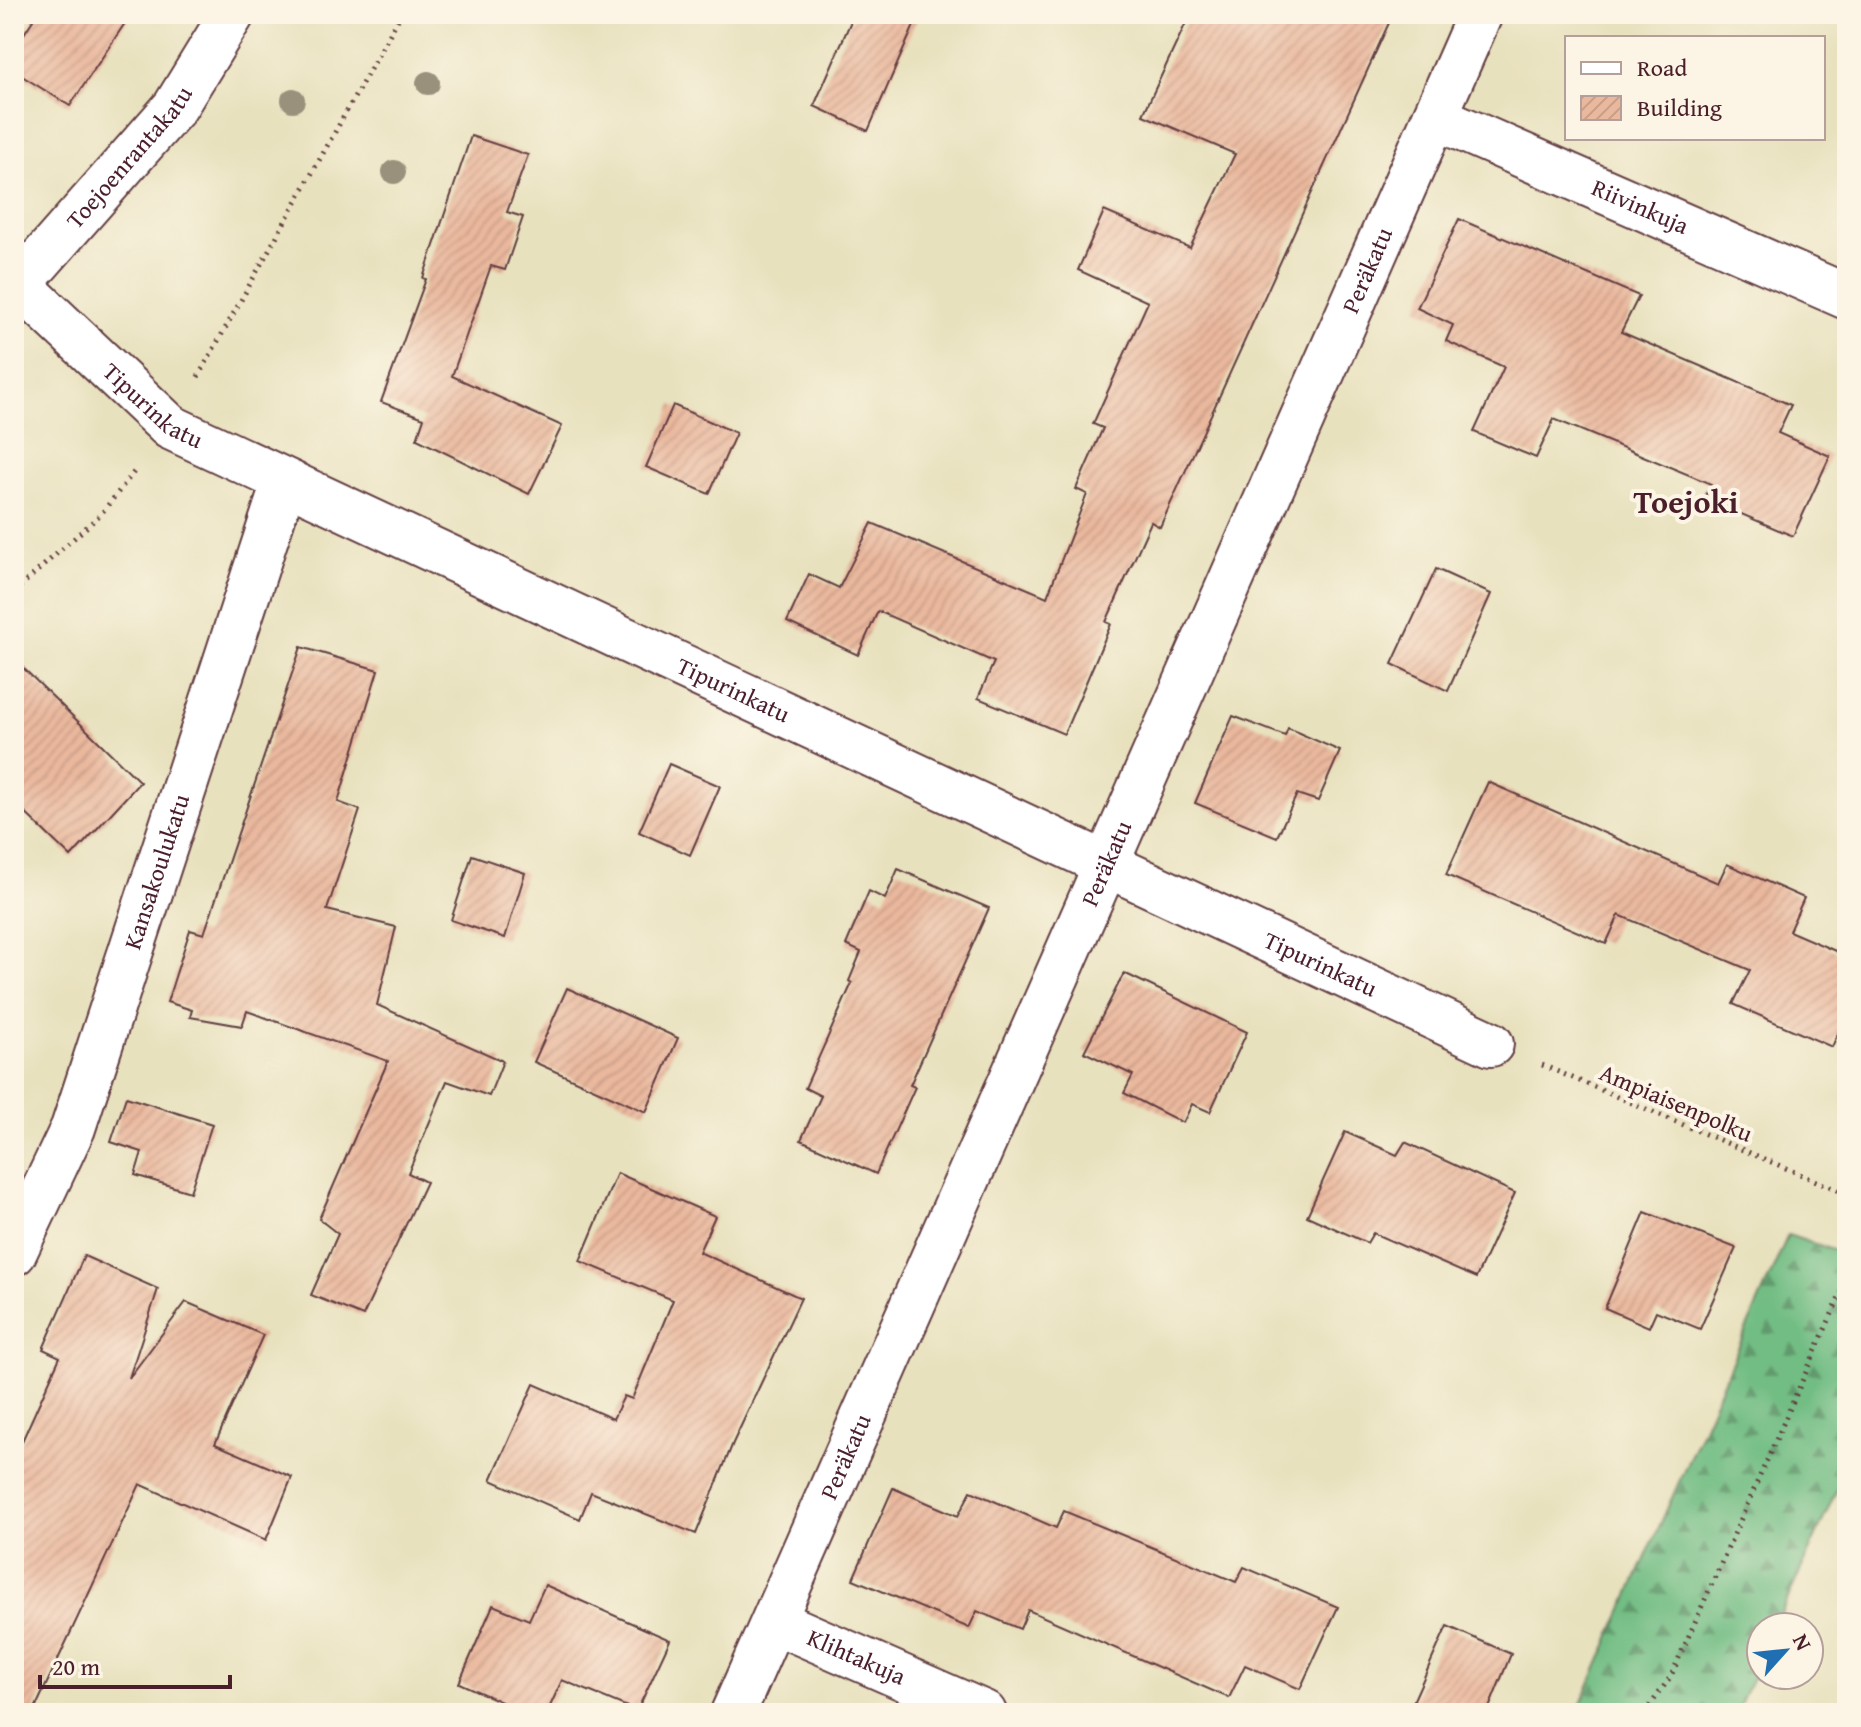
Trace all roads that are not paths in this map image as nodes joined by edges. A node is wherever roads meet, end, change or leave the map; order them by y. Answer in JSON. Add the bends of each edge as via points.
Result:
{"nodes":[{"id":1,"x":232,"y":14,"type":"edge"},
{"id":2,"x":1480,"y":14,"type":"edge"},
{"id":3,"x":1435,"y":117,"type":"junction"},
{"id":4,"x":15,"y":285,"type":"edge"},
{"id":5,"x":1847,"y":297,"type":"edge"},
{"id":6,"x":284,"y":483,"type":"junction"},
{"id":7,"x":1108,"y":862,"type":"junction"},
{"id":8,"x":1491,"y":1044,"type":"road end"},
{"id":9,"x":14,"y":1253,"type":"edge"},
{"id":10,"x":774,"y":1621,"type":"junction"},
{"id":11,"x":733,"y":1713,"type":"edge"},
{"id":12,"x":984,"y":1713,"type":"edge"}],
"edges":[{"from":1,"to":4,"type":"street","name":"Toejoenrantakatu","via":[[175,107]]},
{"from":2,"to":3,"type":"street","name":"Peräkatu"},
{"from":3,"to":5,"type":"street","name":"Riivinkuja"},
{"from":3,"to":7,"type":"street","name":"Peräkatu"},
{"from":4,"to":6,"type":"street","name":"Tipurinkatu","via":[[170,427]]},
{"from":6,"to":7,"type":"street","name":"Tipurinkatu"},
{"from":6,"to":9,"type":"street","name":"Kansakoulukatu","via":[[73,1128]]},
{"from":7,"to":8,"type":"street","name":"Tipurinkatu"},
{"from":7,"to":10,"type":"street","name":"Peräkatu"},
{"from":10,"to":11,"type":"street","name":"Peräkatu"},
{"from":10,"to":12,"type":"street","name":"Klihtakuja"}]}
